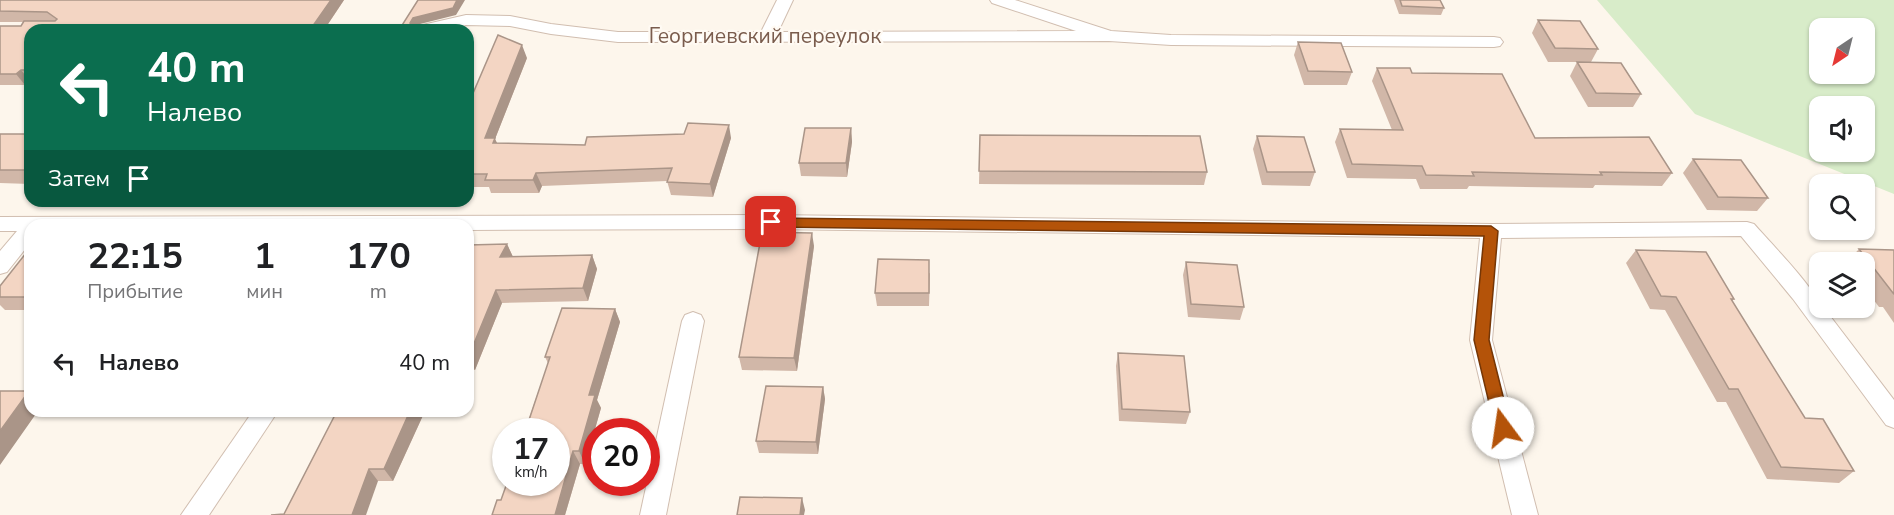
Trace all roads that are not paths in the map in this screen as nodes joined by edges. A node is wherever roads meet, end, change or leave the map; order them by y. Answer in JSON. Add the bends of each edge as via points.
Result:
{"nodes":[{"id":1,"x":785,"y":0,"type":"edge"},
{"id":2,"x":998,"y":0,"type":"edge"},
{"id":3,"x":449,"y":24,"type":"edge"},
{"id":4,"x":766,"y":36,"type":"junction"},
{"id":5,"x":1109,"y":36,"type":"junction"},
{"id":6,"x":1494,"y":42,"type":"dead end"},
{"id":7,"x":474,"y":223,"type":"edge"},
{"id":8,"x":0,"y":224,"type":"edge"},
{"id":9,"x":24,"y":225,"type":"edge"},
{"id":10,"x":1491,"y":231,"type":"junction"},
{"id":11,"x":24,"y":236,"type":"edge"},
{"id":12,"x":0,"y":266,"type":"edge"},
{"id":13,"x":693,"y":321,"type":"dead end"},
{"id":14,"x":262,"y":417,"type":"edge"},
{"id":15,"x":1894,"y":418,"type":"edge"},
{"id":16,"x":194,"y":515,"type":"edge"},
{"id":17,"x":654,"y":515,"type":"edge"},
{"id":18,"x":1525,"y":515,"type":"edge"}],
"edges":[{"from":1,"to":4,"type":"lane"},
{"from":2,"to":5,"type":"lane"},
{"from":3,"to":4,"type":"lane","name":"Георгиевский переулок","via":[[466,20],[510,21],[618,37]]},
{"from":4,"to":5,"type":"lane","name":"Георгиевский переулок"},
{"from":5,"to":6,"type":"lane","via":[[1171,40]]},
{"from":7,"to":10,"type":"lane","via":[[771,222]]},
{"from":8,"to":9,"type":"lane"},
{"from":10,"to":15,"type":"lane","via":[[1747,230],[1801,292]]},
{"from":10,"to":18,"type":"lane","via":[[1481,340]]},
{"from":11,"to":12,"type":"lane"},
{"from":13,"to":17,"type":"lane"},
{"from":14,"to":16,"type":"lane"}]}
